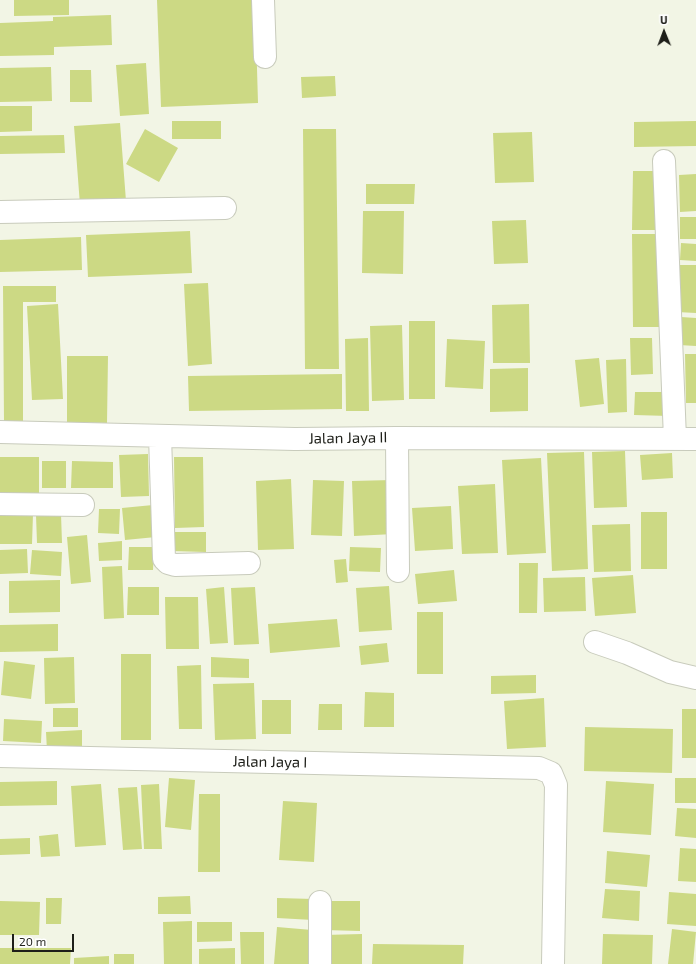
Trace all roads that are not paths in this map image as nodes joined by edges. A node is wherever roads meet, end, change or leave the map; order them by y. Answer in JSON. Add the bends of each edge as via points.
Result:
{"nodes":[{"id":1,"x":263,"y":0,"type":"edge"},
{"id":2,"x":265,"y":57,"type":"dead end"},
{"id":3,"x":664,"y":161,"type":"dead end"},
{"id":4,"x":225,"y":208,"type":"dead end"},
{"id":5,"x":0,"y":212,"type":"edge"},
{"id":6,"x":0,"y":432,"type":"edge"},
{"id":7,"x":160,"y":436,"type":"junction"},
{"id":8,"x":397,"y":438,"type":"junction"},
{"id":9,"x":686,"y":439,"type":"edge"},
{"id":10,"x":0,"y":504,"type":"edge"},
{"id":11,"x":83,"y":505,"type":"dead end"},
{"id":12,"x":249,"y":562,"type":"dead end"},
{"id":13,"x":398,"y":571,"type":"dead end"},
{"id":14,"x":596,"y":642,"type":"dead end"},
{"id":15,"x":696,"y":678,"type":"edge"},
{"id":16,"x":0,"y":756,"type":"edge"},
{"id":17,"x":320,"y":902,"type":"dead end"},
{"id":18,"x":320,"y":964,"type":"edge"},
{"id":19,"x":553,"y":964,"type":"edge"}],
"edges":[{"from":1,"to":2,"type":"street"},
{"from":3,"to":9,"type":"street"},
{"from":4,"to":5,"type":"street"},
{"from":6,"to":7,"type":"street","name":"Jalan Jaya II"},
{"from":7,"to":8,"type":"street","name":"Jalan Jaya II"},
{"from":7,"to":12,"type":"street","via":[[164,559],[175,564]]},
{"from":8,"to":9,"type":"street","name":"Jalan Jaya II"},
{"from":8,"to":13,"type":"street"},
{"from":10,"to":11,"type":"street"},
{"from":14,"to":15,"type":"street","via":[[670,672]]},
{"from":16,"to":19,"type":"street","name":"Jalan Jaya I","via":[[540,768],[551,773],[556,785]]},
{"from":17,"to":18,"type":"street"}]}
